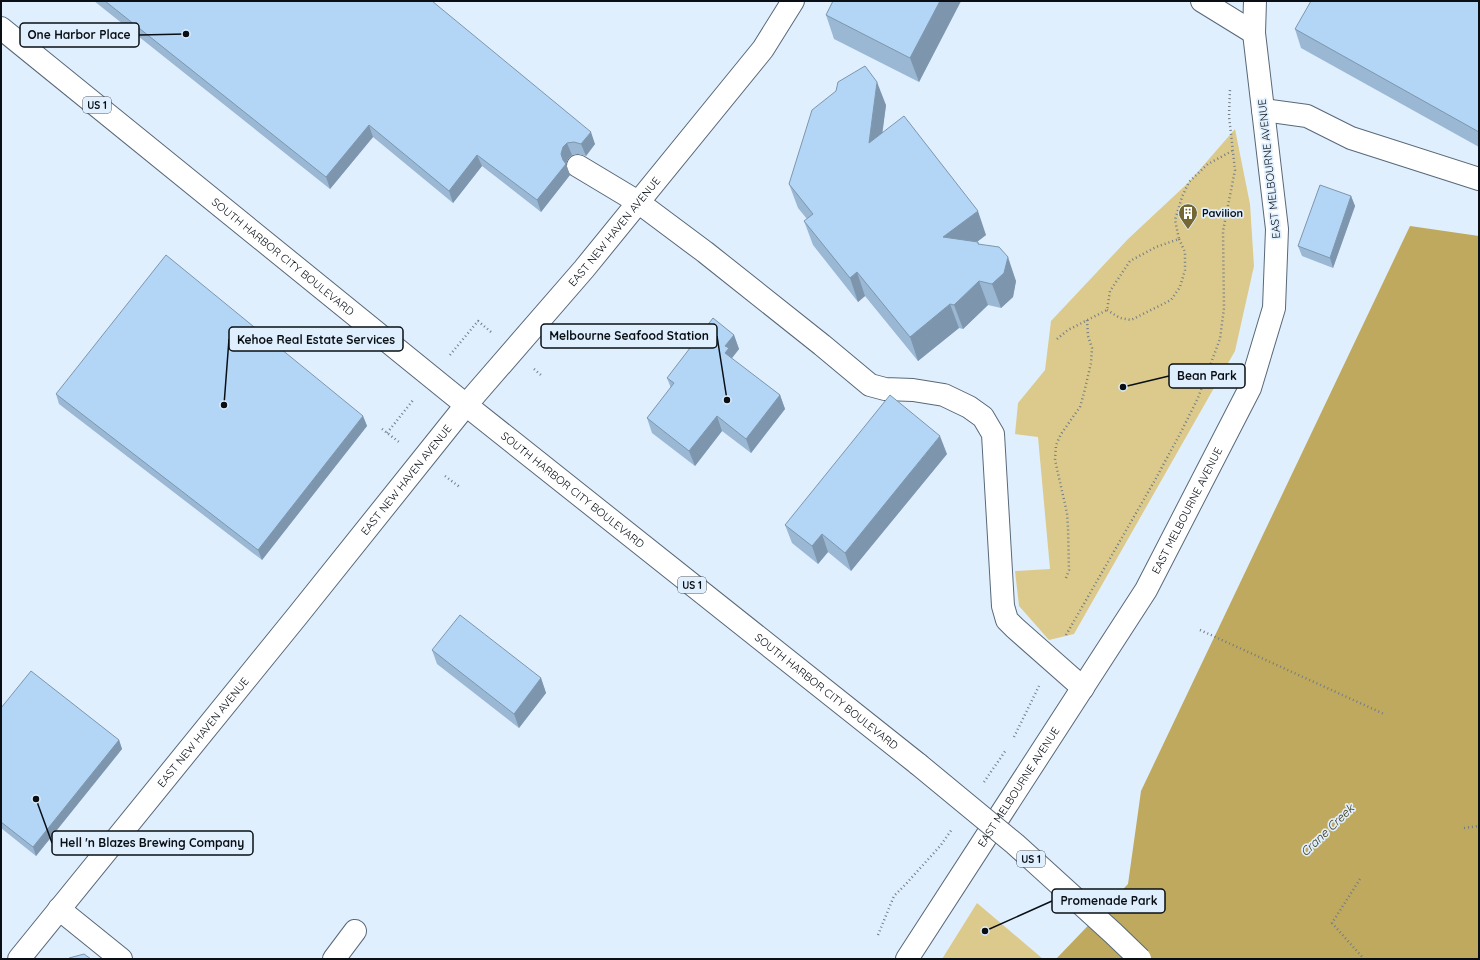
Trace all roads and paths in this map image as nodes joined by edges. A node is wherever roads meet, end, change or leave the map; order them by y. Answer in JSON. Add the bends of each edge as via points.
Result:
{"nodes":[{"id":1,"x":793,"y":1,"type":"edge"},
{"id":2,"x":1202,"y":1,"type":"edge"},
{"id":3,"x":1255,"y":1,"type":"edge"},
{"id":4,"x":1,"y":28,"type":"edge"},
{"id":5,"x":1254,"y":33,"type":"junction"},
{"id":6,"x":1230,"y":85,"type":"dead end"},
{"id":7,"x":1263,"y":110,"type":"junction"},
{"id":8,"x":1232,"y":151,"type":"junction"},
{"id":9,"x":578,"y":166,"type":"dead end"},
{"id":10,"x":1479,"y":178,"type":"edge"},
{"id":11,"x":638,"y":202,"type":"junction"},
{"id":12,"x":1179,"y":239,"type":"junction"},
{"id":13,"x":1107,"y":310,"type":"junction"},
{"id":14,"x":1087,"y":320,"type":"junction"},
{"id":15,"x":1057,"y":339,"type":"dead end"},
{"id":16,"x":466,"y":405,"type":"junction"},
{"id":17,"x":1066,"y":578,"type":"dead end"},
{"id":18,"x":1200,"y":630,"type":"dead end"},
{"id":19,"x":1052,"y":661,"type":"junction"},
{"id":20,"x":1083,"y":688,"type":"junction"},
{"id":21,"x":1384,"y":714,"type":"dead end"},
{"id":22,"x":1013,"y":739,"type":"dead end"},
{"id":23,"x":1009,"y":746,"type":"dead end"},
{"id":24,"x":983,"y":783,"type":"dead end"},
{"id":25,"x":1479,"y":826,"type":"edge"},
{"id":26,"x":953,"y":827,"type":"dead end"},
{"id":27,"x":1464,"y":828,"type":"dead end"},
{"id":28,"x":1360,"y":879,"type":"dead end"},
{"id":29,"x":59,"y":909,"type":"junction"},
{"id":30,"x":355,"y":931,"type":"dead end"},
{"id":31,"x":878,"y":935,"type":"dead end"},
{"id":32,"x":19,"y":959,"type":"edge"},
{"id":33,"x":121,"y":959,"type":"edge"},
{"id":34,"x":334,"y":959,"type":"edge"},
{"id":35,"x":907,"y":959,"type":"edge"},
{"id":36,"x":1140,"y":959,"type":"edge"},
{"id":37,"x":1364,"y":959,"type":"edge"}],
"edges":[{"from":1,"to":11,"type":"street","name":"EAST NEW HAVEN AVENUE","via":[[763,49]]},
{"from":2,"to":5,"type":"street"},
{"from":3,"to":5,"type":"street","name":"EAST MELBOURNE AVENUE"},
{"from":4,"to":16,"type":"street","name":"SOUTH HARBOR CITY BOULEVARD","number":"US 1"},
{"from":5,"to":7,"type":"street","name":"EAST MELBOURNE AVENUE"},
{"from":6,"to":8,"type":"path"},
{"from":7,"to":10,"type":"street","via":[[1307,116],[1351,138]]},
{"from":7,"to":20,"type":"street","name":"EAST MELBOURNE AVENUE","via":[[1277,229],[1274,308],[1250,388],[1146,590]]},
{"from":8,"to":12,"type":"path","via":[[1208,164],[1189,182],[1175,220]]},
{"from":8,"to":19,"type":"path","via":[[1235,170],[1223,231],[1224,308],[1220,339],[1198,398],[1156,480]]},
{"from":9,"to":11,"type":"street"},
{"from":11,"to":16,"type":"street","name":"EAST NEW HAVEN AVENUE","via":[[584,270]]},
{"from":11,"to":19,"type":"street","via":[[705,252],[870,385],[944,395],[983,417],[993,434],[996,456],[1003,606],[1007,620]]},
{"from":12,"to":13,"type":"path","via":[[1156,247],[1130,261],[1110,291]]},
{"from":12,"to":13,"type":"path","via":[[1185,252],[1186,270],[1180,287],[1171,300],[1131,320],[1120,318]]},
{"from":13,"to":14,"type":"path"},
{"from":14,"to":15,"type":"path"},
{"from":14,"to":17,"type":"path","via":[[1092,348],[1091,363],[1080,408],[1056,445],[1056,460],[1068,527],[1069,570]]},
{"from":16,"to":29,"type":"street","name":"EAST NEW HAVEN AVENUE"},
{"from":16,"to":36,"type":"street","name":"SOUTH HARBOR CITY BOULEVARD","number":"US 1","bridge":true,"via":[[918,764],[1015,844]]},
{"from":18,"to":21,"type":"path"},
{"from":19,"to":20,"type":"street"},
{"from":19,"to":22,"type":"path"},
{"from":20,"to":35,"type":"street","name":"EAST MELBOURNE AVENUE"},
{"from":23,"to":24,"type":"path"},
{"from":25,"to":27,"type":"path"},
{"from":26,"to":31,"type":"path","via":[[941,845],[894,896]]},
{"from":28,"to":37,"type":"path","via":[[1332,923]]},
{"from":29,"to":32,"type":"street","name":"EAST NEW HAVEN AVENUE"},
{"from":29,"to":33,"type":"street"},
{"from":30,"to":34,"type":"street"}]}
